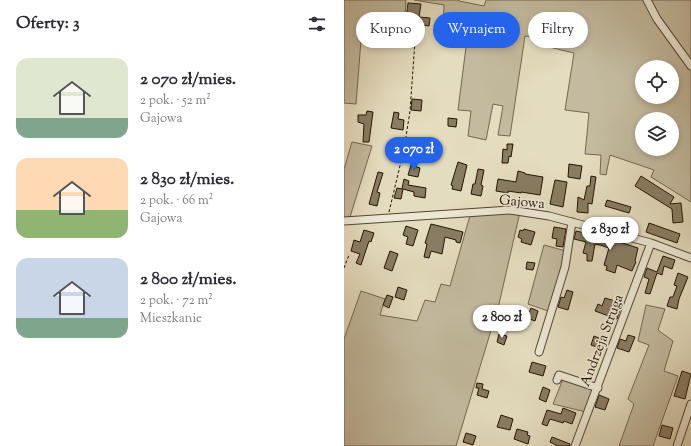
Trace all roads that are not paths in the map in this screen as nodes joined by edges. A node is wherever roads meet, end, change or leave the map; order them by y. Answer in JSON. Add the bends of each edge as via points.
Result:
{"nodes":[{"id":1,"x":647,"y":0,"type":"edge"},
{"id":2,"x":691,"y":66,"type":"edge"},
{"id":3,"x":344,"y":221,"type":"edge"},
{"id":4,"x":572,"y":222,"type":"junction"},
{"id":5,"x":651,"y":243,"type":"junction"},
{"id":6,"x":691,"y":258,"type":"edge"},
{"id":7,"x":539,"y":352,"type":"dead end"},
{"id":8,"x":558,"y":380,"type":"dead end"},
{"id":9,"x":598,"y":388,"type":"junction"},
{"id":10,"x":691,"y":404,"type":"edge"},
{"id":11,"x":575,"y":446,"type":"edge"},
{"id":12,"x":677,"y":446,"type":"edge"}],
"edges":[{"from":1,"to":2,"type":"street"},
{"from":3,"to":4,"type":"street","name":"Gajowa","via":[[510,210]]},
{"from":4,"to":5,"type":"street","name":"Gajowa"},
{"from":4,"to":7,"type":"street","via":[[565,267]]},
{"from":5,"to":6,"type":"street","name":"Gajowa"},
{"from":5,"to":9,"type":"street","name":"Andrzeja Struga"},
{"from":8,"to":9,"type":"street","via":[[560,375]]},
{"from":9,"to":11,"type":"street","name":"Andrzeja Struga"},
{"from":10,"to":12,"type":"street"}]}
